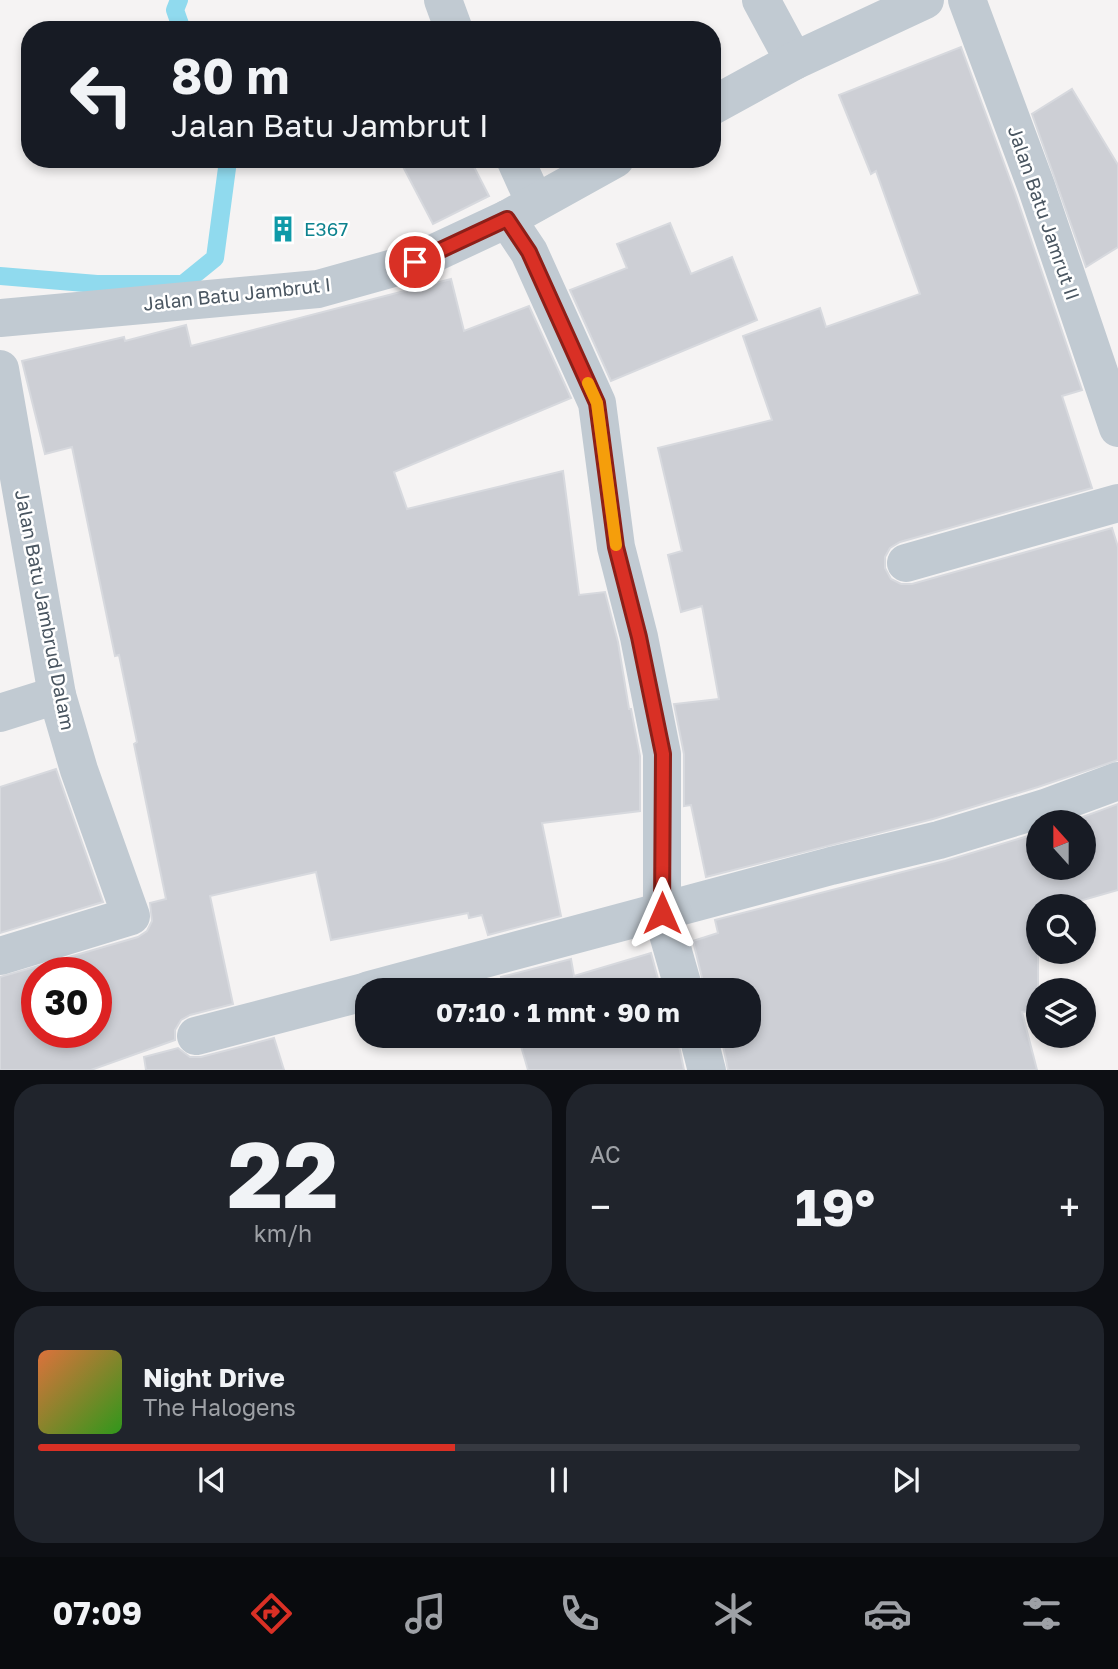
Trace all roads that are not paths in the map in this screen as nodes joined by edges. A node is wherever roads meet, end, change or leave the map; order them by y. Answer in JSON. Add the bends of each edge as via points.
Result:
{"nodes":[{"id":1,"x":443,"y":0,"type":"edge"},
{"id":2,"x":761,"y":0,"type":"edge"},
{"id":3,"x":925,"y":0,"type":"edge"},
{"id":4,"x":967,"y":0,"type":"edge"},
{"id":5,"x":451,"y":21,"type":"edge"},
{"id":6,"x":794,"y":61,"type":"junction"},
{"id":7,"x":721,"y":101,"type":"edge"},
{"id":8,"x":516,"y":168,"type":"edge"},
{"id":9,"x":599,"y":168,"type":"edge"},
{"id":10,"x":521,"y":211,"type":"junction"},
{"id":11,"x":0,"y":318,"type":"edge"},
{"id":12,"x":0,"y":369,"type":"edge"},
{"id":13,"x":1118,"y":428,"type":"edge"},
{"id":14,"x":1118,"y":503,"type":"edge"},
{"id":15,"x":906,"y":563,"type":"dead end"},
{"id":16,"x":57,"y":695,"type":"junction"},
{"id":17,"x":0,"y":713,"type":"edge"},
{"id":18,"x":1118,"y":781,"type":"edge"},
{"id":19,"x":662,"y":913,"type":"junction"},
{"id":20,"x":0,"y":956,"type":"edge"},
{"id":21,"x":417,"y":978,"type":"edge"},
{"id":22,"x":681,"y":978,"type":"edge"},
{"id":23,"x":355,"y":994,"type":"edge"},
{"id":24,"x":196,"y":1036,"type":"dead end"},
{"id":25,"x":701,"y":1048,"type":"edge"},
{"id":26,"x":707,"y":1070,"type":"edge"}],
"edges":[{"from":1,"to":5,"type":"street"},
{"from":2,"to":6,"type":"street"},
{"from":3,"to":6,"type":"street"},
{"from":4,"to":13,"type":"street","name":"Jalan Batu Jamrut II"},
{"from":6,"to":7,"type":"street"},
{"from":8,"to":10,"type":"street"},
{"from":9,"to":10,"type":"street","name":"Jalan Batu Jambrut I"},
{"from":10,"to":11,"type":"street","name":"Jalan Batu Jambrut I","via":[[415,262],[318,289]]},
{"from":10,"to":19,"type":"street","via":[[529,252],[597,403],[616,547],[663,754]]},
{"from":12,"to":16,"type":"street","name":"Jalan Batu Jambrud Dalam"},
{"from":14,"to":15,"type":"street"},
{"from":16,"to":17,"type":"street"},
{"from":16,"to":20,"type":"street","name":"Jalan Batu Jambrud Dalam","via":[[131,916]]},
{"from":18,"to":19,"type":"street","via":[[939,840]]},
{"from":19,"to":21,"type":"street"},
{"from":19,"to":22,"type":"street"},
{"from":23,"to":24,"type":"street"},
{"from":25,"to":26,"type":"street"}]}
